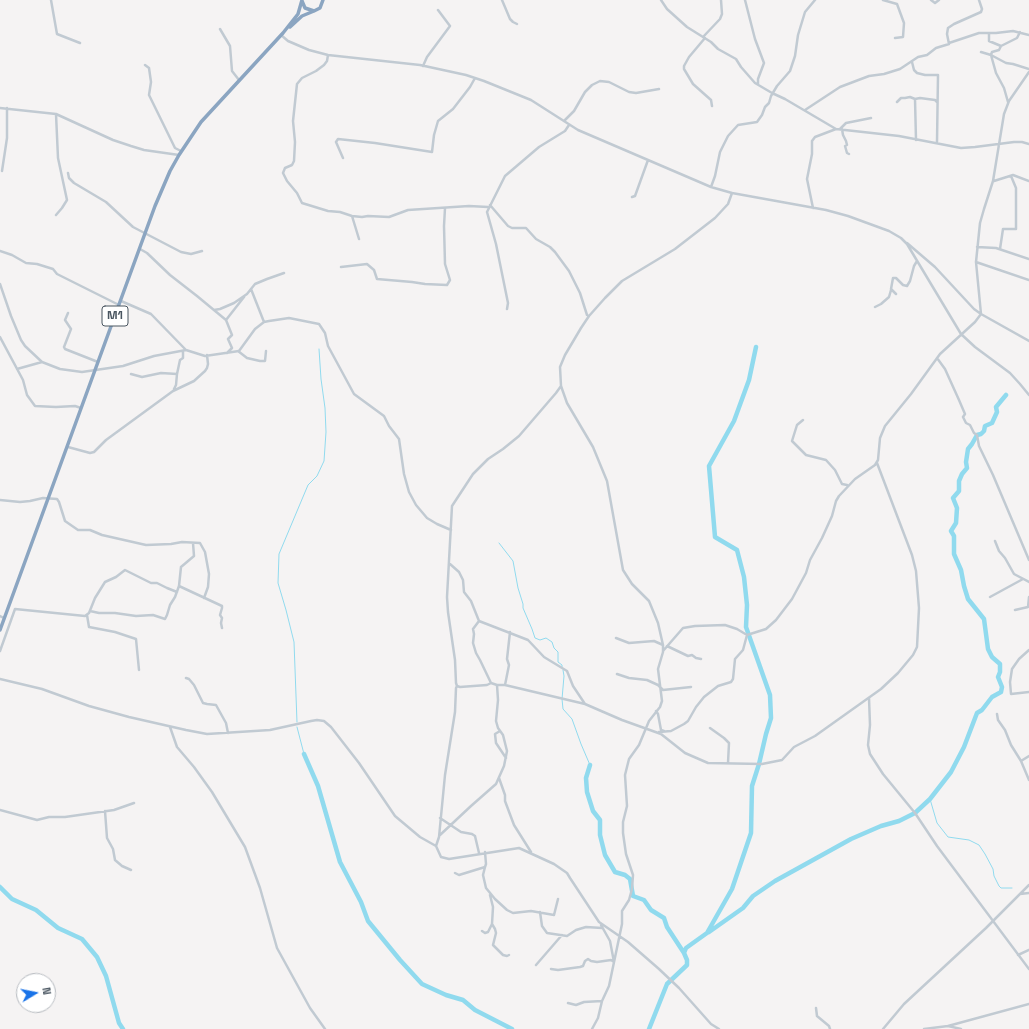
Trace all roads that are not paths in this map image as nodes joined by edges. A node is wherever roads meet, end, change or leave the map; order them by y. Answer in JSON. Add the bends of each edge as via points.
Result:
{"nodes":[{"id":1,"x":51,"y":0,"type":"edge"},
{"id":2,"x":302,"y":0,"type":"edge"},
{"id":3,"x":502,"y":0,"type":"edge"},
{"id":4,"x":661,"y":0,"type":"edge"},
{"id":5,"x":721,"y":0,"type":"edge"},
{"id":6,"x":745,"y":0,"type":"edge"},
{"id":7,"x":815,"y":0,"type":"edge"},
{"id":8,"x":883,"y":0,"type":"edge"},
{"id":9,"x":931,"y":0,"type":"edge"},
{"id":10,"x":939,"y":0,"type":"edge"},
{"id":11,"x":979,"y":0,"type":"edge"},
{"id":12,"x":323,"y":1,"type":"edge"},
{"id":13,"x":438,"y":10,"type":"dead end"},
{"id":14,"x":314,"y":11,"type":"junction"},
{"id":15,"x":517,"y":24,"type":"dead end"},
{"id":16,"x":220,"y":29,"type":"dead end"},
{"id":17,"x":1020,"y":32,"type":"junction"},
{"id":18,"x":989,"y":33,"type":"junction"},
{"id":19,"x":282,"y":34,"type":"junction"},
{"id":20,"x":1029,"y":35,"type":"edge"},
{"id":21,"x":704,"y":38,"type":"junction"},
{"id":22,"x":895,"y":38,"type":"dead end"},
{"id":23,"x":949,"y":42,"type":"junction"},
{"id":24,"x":80,"y":43,"type":"dead end"},
{"id":25,"x":1001,"y":46,"type":"junction"},
{"id":26,"x":981,"y":52,"type":"dead end"},
{"id":27,"x":328,"y":55,"type":"junction"},
{"id":28,"x":991,"y":55,"type":"junction"},
{"id":29,"x":912,"y":61,"type":"junction"},
{"id":30,"x":145,"y":65,"type":"dead end"},
{"id":31,"x":423,"y":66,"type":"junction"},
{"id":32,"x":1029,"y":70,"type":"edge"},
{"id":33,"x":475,"y":78,"type":"junction"},
{"id":34,"x":239,"y":80,"type":"junction"},
{"id":35,"x":758,"y":85,"type":"junction"},
{"id":36,"x":659,"y":89,"type":"dead end"},
{"id":37,"x":772,"y":94,"type":"junction"},
{"id":38,"x":915,"y":99,"type":"junction"},
{"id":39,"x":897,"y":102,"type":"dead end"},
{"id":40,"x":1008,"y":102,"type":"junction"},
{"id":41,"x":938,"y":103,"type":"junction"},
{"id":42,"x":712,"y":106,"type":"dead end"},
{"id":43,"x":0,"y":108,"type":"edge"},
{"id":44,"x":7,"y":108,"type":"junction"},
{"id":45,"x":804,"y":110,"type":"junction"},
{"id":46,"x":56,"y":114,"type":"junction"},
{"id":47,"x":871,"y":118,"type":"dead end"},
{"id":48,"x":564,"y":121,"type":"junction"},
{"id":49,"x":569,"y":125,"type":"junction"},
{"id":50,"x":836,"y":129,"type":"junction"},
{"id":51,"x":841,"y":129,"type":"junction"},
{"id":52,"x":916,"y":140,"type":"junction"},
{"id":53,"x":937,"y":142,"type":"junction"},
{"id":54,"x":999,"y":144,"type":"junction"},
{"id":55,"x":1029,"y":144,"type":"edge"},
{"id":56,"x":180,"y":153,"type":"junction"},
{"id":57,"x":849,"y":154,"type":"dead end"},
{"id":58,"x":0,"y":158,"type":"edge"},
{"id":59,"x":4,"y":158,"type":"junction"},
{"id":60,"x":342,"y":158,"type":"dead end"},
{"id":61,"x":648,"y":160,"type":"junction"},
{"id":62,"x":2,"y":171,"type":"dead end"},
{"id":63,"x":68,"y":173,"type":"dead end"},
{"id":64,"x":1011,"y":176,"type":"junction"},
{"id":65,"x":993,"y":181,"type":"junction"},
{"id":66,"x":1029,"y":181,"type":"edge"},
{"id":67,"x":711,"y":187,"type":"junction"},
{"id":68,"x":732,"y":193,"type":"junction"},
{"id":69,"x":632,"y":197,"type":"dead end"},
{"id":70,"x":489,"y":206,"type":"junction"},
{"id":71,"x":445,"y":208,"type":"junction"},
{"id":72,"x":813,"y":208,"type":"junction"},
{"id":73,"x":56,"y":215,"type":"dead end"},
{"id":74,"x":352,"y":216,"type":"junction"},
{"id":75,"x":145,"y":234,"type":"junction"},
{"id":76,"x":359,"y":239,"type":"dead end"},
{"id":77,"x":904,"y":240,"type":"junction"},
{"id":78,"x":977,"y":247,"type":"junction"},
{"id":79,"x":140,"y":249,"type":"junction"},
{"id":80,"x":1000,"y":249,"type":"junction"},
{"id":81,"x":0,"y":251,"type":"edge"},
{"id":82,"x":202,"y":251,"type":"dead end"},
{"id":83,"x":1029,"y":259,"type":"edge"},
{"id":84,"x":917,"y":261,"type":"junction"},
{"id":85,"x":976,"y":262,"type":"junction"},
{"id":86,"x":340,"y":267,"type":"dead end"},
{"id":87,"x":284,"y":274,"type":"dead end"},
{"id":88,"x":1029,"y":280,"type":"edge"},
{"id":89,"x":0,"y":284,"type":"edge"},
{"id":90,"x":251,"y":289,"type":"junction"},
{"id":91,"x":891,"y":289,"type":"junction"},
{"id":92,"x":247,"y":294,"type":"junction"},
{"id":93,"x":896,"y":294,"type":"dead end"},
{"id":94,"x":120,"y":303,"type":"junction"},
{"id":95,"x":875,"y":307,"type":"dead end"},
{"id":96,"x":507,"y":309,"type":"dead end"},
{"id":97,"x":214,"y":310,"type":"junction"},
{"id":98,"x":68,"y":313,"type":"dead end"},
{"id":99,"x":981,"y":314,"type":"junction"},
{"id":100,"x":589,"y":316,"type":"junction"},
{"id":101,"x":226,"y":320,"type":"junction"},
{"id":102,"x":264,"y":322,"type":"junction"},
{"id":103,"x":961,"y":334,"type":"junction"},
{"id":104,"x":0,"y":337,"type":"edge"},
{"id":105,"x":1029,"y":341,"type":"edge"},
{"id":106,"x":185,"y":351,"type":"junction"},
{"id":107,"x":238,"y":351,"type":"junction"},
{"id":108,"x":266,"y":351,"type":"dead end"},
{"id":109,"x":227,"y":353,"type":"junction"},
{"id":110,"x":207,"y":355,"type":"junction"},
{"id":111,"x":937,"y":358,"type":"junction"},
{"id":112,"x":42,"y":362,"type":"junction"},
{"id":113,"x":98,"y":362,"type":"junction"},
{"id":114,"x":17,"y":369,"type":"junction"},
{"id":115,"x":95,"y":370,"type":"junction"},
{"id":116,"x":131,"y":374,"type":"dead end"},
{"id":117,"x":177,"y":374,"type":"junction"},
{"id":118,"x":561,"y":386,"type":"junction"},
{"id":119,"x":173,"y":391,"type":"junction"},
{"id":120,"x":1029,"y":395,"type":"edge"},
{"id":121,"x":82,"y":408,"type":"junction"},
{"id":122,"x":803,"y":420,"type":"dead end"},
{"id":123,"x":68,"y":447,"type":"junction"},
{"id":124,"x":877,"y":463,"type":"junction"},
{"id":125,"x":847,"y":485,"type":"junction"},
{"id":126,"x":48,"y":499,"type":"junction"},
{"id":127,"x":0,"y":500,"type":"edge"},
{"id":128,"x":452,"y":530,"type":"junction"},
{"id":129,"x":995,"y":541,"type":"dead end"},
{"id":130,"x":193,"y":543,"type":"junction"},
{"id":131,"x":1029,"y":560,"type":"edge"},
{"id":132,"x":450,"y":563,"type":"junction"},
{"id":133,"x":1024,"y":579,"type":"junction"},
{"id":134,"x":1029,"y":582,"type":"edge"},
{"id":135,"x":179,"y":586,"type":"junction"},
{"id":136,"x":177,"y":592,"type":"junction"},
{"id":137,"x":990,"y":597,"type":"dead end"},
{"id":138,"x":1029,"y":597,"type":"edge"},
{"id":139,"x":204,"y":598,"type":"junction"},
{"id":140,"x":1015,"y":610,"type":"dead end"},
{"id":141,"x":90,"y":611,"type":"junction"},
{"id":142,"x":87,"y":615,"type":"junction"},
{"id":143,"x":0,"y":616,"type":"edge"},
{"id":144,"x":4,"y":618,"type":"junction"},
{"id":145,"x":479,"y":621,"type":"junction"},
{"id":146,"x":222,"y":628,"type":"dead end"},
{"id":147,"x":0,"y":630,"type":"edge"},
{"id":148,"x":510,"y":632,"type":"junction"},
{"id":149,"x":747,"y":635,"type":"junction"},
{"id":150,"x":616,"y":638,"type":"dead end"},
{"id":151,"x":663,"y":645,"type":"junction"},
{"id":152,"x":667,"y":646,"type":"junction"},
{"id":153,"x":0,"y":649,"type":"edge"},
{"id":154,"x":1029,"y":650,"type":"edge"},
{"id":155,"x":663,"y":652,"type":"junction"},
{"id":156,"x":701,"y":659,"type":"dead end"},
{"id":157,"x":139,"y":670,"type":"dead end"},
{"id":158,"x":617,"y":674,"type":"dead end"},
{"id":159,"x":186,"y":678,"type":"dead end"},
{"id":160,"x":0,"y":679,"type":"edge"},
{"id":161,"x":491,"y":683,"type":"junction"},
{"id":162,"x":505,"y":685,"type":"junction"},
{"id":163,"x":457,"y":686,"type":"junction"},
{"id":164,"x":497,"y":686,"type":"junction"},
{"id":165,"x":691,"y":687,"type":"dead end"},
{"id":166,"x":661,"y":688,"type":"junction"},
{"id":167,"x":1029,"y":692,"type":"edge"},
{"id":168,"x":869,"y":698,"type":"junction"},
{"id":169,"x":585,"y":704,"type":"junction"},
{"id":170,"x":656,"y":711,"type":"junction"},
{"id":171,"x":997,"y":714,"type":"dead end"},
{"id":172,"x":170,"y":726,"type":"junction"},
{"id":173,"x":710,"y":728,"type":"dead end"},
{"id":174,"x":646,"y":729,"type":"junction"},
{"id":175,"x":500,"y":731,"type":"junction"},
{"id":176,"x":658,"y":732,"type":"junction"},
{"id":177,"x":666,"y":732,"type":"junction"},
{"id":178,"x":228,"y":733,"type":"junction"},
{"id":179,"x":1029,"y":756,"type":"edge"},
{"id":180,"x":506,"y":758,"type":"junction"},
{"id":181,"x":1021,"y":761,"type":"junction"},
{"id":182,"x":728,"y":763,"type":"junction"},
{"id":183,"x":499,"y":778,"type":"junction"},
{"id":184,"x":1029,"y":780,"type":"edge"},
{"id":185,"x":134,"y":803,"type":"dead end"},
{"id":186,"x":0,"y":810,"type":"edge"},
{"id":187,"x":105,"y":811,"type":"junction"},
{"id":188,"x":440,"y":818,"type":"junction"},
{"id":189,"x":452,"y":825,"type":"junction"},
{"id":190,"x":439,"y":837,"type":"junction"},
{"id":191,"x":436,"y":846,"type":"junction"},
{"id":192,"x":485,"y":852,"type":"junction"},
{"id":193,"x":531,"y":852,"type":"junction"},
{"id":194,"x":480,"y":853,"type":"junction"},
{"id":195,"x":485,"y":867,"type":"junction"},
{"id":196,"x":130,"y":870,"type":"dead end"},
{"id":197,"x":455,"y":873,"type":"dead end"},
{"id":198,"x":1029,"y":885,"type":"edge"},
{"id":199,"x":489,"y":892,"type":"junction"},
{"id":200,"x":1029,"y":893,"type":"edge"},
{"id":201,"x":1020,"y":894,"type":"junction"},
{"id":202,"x":558,"y":899,"type":"dead end"},
{"id":203,"x":540,"y":912,"type":"junction"},
{"id":204,"x":993,"y":921,"type":"junction"},
{"id":205,"x":599,"y":922,"type":"junction"},
{"id":206,"x":492,"y":924,"type":"junction"},
{"id":207,"x":603,"y":928,"type":"junction"},
{"id":208,"x":482,"y":932,"type":"dead end"},
{"id":209,"x":562,"y":935,"type":"junction"},
{"id":210,"x":620,"y":936,"type":"junction"},
{"id":211,"x":1029,"y":950,"type":"edge"},
{"id":212,"x":509,"y":955,"type":"dead end"},
{"id":213,"x":1018,"y":955,"type":"junction"},
{"id":214,"x":614,"y":962,"type":"junction"},
{"id":215,"x":536,"y":965,"type":"dead end"},
{"id":216,"x":551,"y":969,"type":"dead end"},
{"id":217,"x":1029,"y":969,"type":"edge"},
{"id":218,"x":602,"y":1001,"type":"junction"},
{"id":219,"x":568,"y":1003,"type":"dead end"},
{"id":220,"x":1029,"y":1004,"type":"edge"},
{"id":221,"x":816,"y":1008,"type":"dead end"},
{"id":222,"x":948,"y":1026,"type":"junction"},
{"id":223,"x":325,"y":1029,"type":"edge"},
{"id":224,"x":592,"y":1029,"type":"edge"},
{"id":225,"x":719,"y":1029,"type":"edge"},
{"id":226,"x":830,"y":1029,"type":"edge"},
{"id":227,"x":883,"y":1029,"type":"edge"},
{"id":228,"x":924,"y":1029,"type":"edge"},
{"id":229,"x":961,"y":1029,"type":"edge"}],
"edges":[{"from":1,"to":24,"type":"street","via":[[57,34]]},
{"from":2,"to":14,"type":"highway","number":"M1","via":[[306,8]]},
{"from":2,"to":19,"type":"highway","number":"M1","via":[[298,14]]},
{"from":3,"to":15,"type":"street","via":[[510,19]]},
{"from":4,"to":21,"type":"street","via":[[667,9]]},
{"from":5,"to":21,"type":"street","via":[[720,19]]},
{"from":6,"to":35,"type":"street","via":[[764,63]]},
{"from":7,"to":37,"type":"street","via":[[805,12],[792,66]]},
{"from":8,"to":22,"type":"street","via":[[897,4],[904,23],[904,36]]},
{"from":9,"to":10,"type":"street","via":[[935,3]]},
{"from":11,"to":23,"type":"street","via":[[981,12],[948,28]]},
{"from":12,"to":14,"type":"highway","number":"M1","via":[[320,8]]},
{"from":13,"to":31,"type":"street","via":[[450,26]]},
{"from":14,"to":19,"type":"highway","number":"M1","via":[[302,16]]},
{"from":16,"to":34,"type":"street","via":[[230,46],[232,71]]},
{"from":17,"to":18,"type":"street"},
{"from":17,"to":20,"type":"street"},
{"from":17,"to":25,"type":"street","via":[[1018,38]]},
{"from":18,"to":23,"type":"street","via":[[979,33]]},
{"from":18,"to":25,"type":"street","via":[[989,41]]},
{"from":19,"to":27,"type":"street","via":[[294,44]]},
{"from":19,"to":34,"type":"highway","number":"M1"},
{"from":21,"to":35,"type":"street","via":[[736,59]]},
{"from":21,"to":42,"type":"street","via":[[689,57],[684,69],[693,84],[711,100]]},
{"from":23,"to":29,"type":"street","via":[[948,45],[936,48]]},
{"from":25,"to":28,"type":"street"},
{"from":26,"to":28,"type":"street"},
{"from":27,"to":31,"type":"street"},
{"from":27,"to":74,"type":"street","via":[[324,65],[298,81],[293,120],[294,161],[285,168],[284,174],[304,204]]},
{"from":28,"to":32,"type":"street"},
{"from":28,"to":40,"type":"street"},
{"from":29,"to":41,"type":"street","via":[[917,73],[938,76]]},
{"from":29,"to":45,"type":"street","via":[[900,69],[869,76],[840,87]]},
{"from":30,"to":56,"type":"street","via":[[149,68],[151,82],[149,95]]},
{"from":31,"to":33,"type":"street"},
{"from":32,"to":40,"type":"street"},
{"from":33,"to":48,"type":"street","via":[[501,86],[531,100]]},
{"from":33,"to":60,"type":"street","via":[[452,109],[438,121],[432,152],[375,142],[338,139],[336,142]]},
{"from":34,"to":56,"type":"highway","number":"M1","via":[[201,122]]},
{"from":35,"to":37,"type":"street"},
{"from":36,"to":48,"type":"street","via":[[636,93],[600,81],[585,92],[574,111]]},
{"from":37,"to":45,"type":"street"},
{"from":37,"to":67,"type":"street","via":[[770,103],[756,122],[738,125],[728,136],[720,152]]},
{"from":38,"to":39,"type":"street","via":[[910,97]]},
{"from":38,"to":41,"type":"street","via":[[935,100]]},
{"from":38,"to":52,"type":"street"},
{"from":40,"to":54,"type":"street"},
{"from":41,"to":53,"type":"street"},
{"from":43,"to":44,"type":"street"},
{"from":44,"to":46,"type":"street"},
{"from":44,"to":59,"type":"street"},
{"from":45,"to":50,"type":"street"},
{"from":46,"to":56,"type":"street","via":[[131,146],[144,150]]},
{"from":46,"to":73,"type":"street","via":[[57,152],[67,200]]},
{"from":47,"to":51,"type":"street","via":[[846,123]]},
{"from":48,"to":49,"type":"street"},
{"from":49,"to":61,"type":"street"},
{"from":49,"to":70,"type":"street","via":[[565,131],[539,147],[505,176]]},
{"from":50,"to":51,"type":"street"},
{"from":50,"to":72,"type":"street","via":[[812,141],[807,179]]},
{"from":51,"to":52,"type":"street"},
{"from":51,"to":57,"type":"street"},
{"from":52,"to":53,"type":"street"},
{"from":53,"to":54,"type":"street","via":[[961,148]]},
{"from":54,"to":55,"type":"street","via":[[1019,141]]},
{"from":54,"to":65,"type":"street"},
{"from":56,"to":75,"type":"highway","number":"M1","via":[[162,189]]},
{"from":58,"to":59,"type":"street"},
{"from":59,"to":62,"type":"street"},
{"from":61,"to":67,"type":"street"},
{"from":61,"to":69,"type":"street","via":[[635,196]]},
{"from":63,"to":75,"type":"street","via":[[74,183],[106,202],[133,227]]},
{"from":64,"to":65,"type":"street"},
{"from":64,"to":66,"type":"street"},
{"from":64,"to":80,"type":"street","via":[[1016,188],[1016,229],[1003,229]]},
{"from":65,"to":78,"type":"street","via":[[982,214]]},
{"from":67,"to":68,"type":"street"},
{"from":68,"to":72,"type":"street"},
{"from":68,"to":100,"type":"street","via":[[728,204],[715,218],[675,249],[622,281]]},
{"from":70,"to":71,"type":"street"},
{"from":70,"to":96,"type":"street","via":[[487,215],[496,244]]},
{"from":70,"to":100,"type":"street","via":[[508,226],[526,228],[536,239],[554,250],[569,272]]},
{"from":71,"to":74,"type":"street","via":[[408,210],[389,217]]},
{"from":71,"to":86,"type":"street","via":[[445,264],[450,280],[447,285],[377,279],[374,270],[367,264]]},
{"from":72,"to":77,"type":"street","via":[[872,224]]},
{"from":74,"to":76,"type":"street"},
{"from":75,"to":79,"type":"highway","number":"M1"},
{"from":75,"to":82,"type":"street","via":[[186,254]]},
{"from":77,"to":84,"type":"street"},
{"from":77,"to":99,"type":"street","via":[[935,267]]},
{"from":78,"to":80,"type":"street"},
{"from":78,"to":85,"type":"street"},
{"from":79,"to":94,"type":"highway","number":"M1"},
{"from":79,"to":97,"type":"street"},
{"from":80,"to":83,"type":"street"},
{"from":81,"to":94,"type":"street","via":[[26,263],[53,269],[57,274]]},
{"from":84,"to":91,"type":"street","via":[[909,285],[904,286],[894,277]]},
{"from":84,"to":103,"type":"street"},
{"from":85,"to":88,"type":"street"},
{"from":85,"to":99,"type":"street"},
{"from":87,"to":90,"type":"street","via":[[261,281]]},
{"from":89,"to":112,"type":"street","via":[[21,340]]},
{"from":90,"to":92,"type":"street"},
{"from":90,"to":102,"type":"street"},
{"from":91,"to":93,"type":"street"},
{"from":91,"to":95,"type":"street","via":[[889,297]]},
{"from":92,"to":97,"type":"street","via":[[227,306]]},
{"from":92,"to":101,"type":"street"},
{"from":94,"to":106,"type":"street","via":[[151,314]]},
{"from":94,"to":113,"type":"highway","number":"M1"},
{"from":97,"to":101,"type":"street"},
{"from":98,"to":113,"type":"street","via":[[65,320],[71,329],[65,349]]},
{"from":99,"to":103,"type":"street"},
{"from":99,"to":105,"type":"street"},
{"from":100,"to":118,"type":"street","via":[[562,361]]},
{"from":101,"to":109,"type":"street","via":[[232,335],[228,339],[232,348]]},
{"from":102,"to":107,"type":"street"},
{"from":102,"to":128,"type":"street","via":[[289,318],[321,326],[328,346],[354,394],[384,416],[399,439],[404,474],[416,505],[427,518]]},
{"from":103,"to":111,"type":"street"},
{"from":103,"to":120,"type":"street","via":[[1010,373]]},
{"from":104,"to":114,"type":"street"},
{"from":106,"to":110,"type":"street"},
{"from":106,"to":115,"type":"street"},
{"from":106,"to":117,"type":"street"},
{"from":107,"to":108,"type":"street","via":[[247,358],[260,361],[265,361]]},
{"from":107,"to":109,"type":"street"},
{"from":109,"to":110,"type":"street"},
{"from":110,"to":119,"type":"street","via":[[208,364],[205,371],[194,381]]},
{"from":111,"to":124,"type":"street","via":[[923,380],[885,426],[880,438]]},
{"from":111,"to":131,"type":"street","via":[[959,400],[966,423],[977,435],[979,446]]},
{"from":112,"to":114,"type":"street"},
{"from":112,"to":115,"type":"street","via":[[71,372]]},
{"from":113,"to":115,"type":"highway","number":"M1"},
{"from":114,"to":121,"type":"street","via":[[35,406]]},
{"from":115,"to":121,"type":"highway","number":"M1"},
{"from":116,"to":117,"type":"street","via":[[142,377],[161,373]]},
{"from":117,"to":119,"type":"street"},
{"from":118,"to":128,"type":"street","via":[[524,430],[473,474],[452,506]]},
{"from":118,"to":151,"type":"street","via":[[571,411],[593,447],[607,481],[623,570],[649,602],[658,623]]},
{"from":119,"to":123,"type":"street","via":[[106,440],[94,452]]},
{"from":121,"to":123,"type":"highway","number":"M1"},
{"from":122,"to":125,"type":"street","via":[[797,425],[792,441],[806,455],[826,460],[842,484]]},
{"from":123,"to":126,"type":"highway","number":"M1"},
{"from":124,"to":125,"type":"street"},
{"from":124,"to":168,"type":"street","via":[[912,555],[917,579],[919,616],[918,643],[914,653],[892,679]]},
{"from":125,"to":149,"type":"street","via":[[836,501],[822,538],[792,599],[769,627]]},
{"from":126,"to":127,"type":"street","via":[[20,502]]},
{"from":126,"to":130,"type":"street","via":[[57,499],[66,522],[78,530],[90,530],[146,545]]},
{"from":126,"to":144,"type":"highway","number":"M1"},
{"from":128,"to":132,"type":"street"},
{"from":129,"to":133,"type":"street","via":[[998,551],[1013,572]]},
{"from":130,"to":135,"type":"street","via":[[194,556],[181,567]]},
{"from":130,"to":139,"type":"street","via":[[202,545],[209,574]]},
{"from":132,"to":145,"type":"street","via":[[459,572],[464,592],[471,601]]},
{"from":132,"to":163,"type":"street","via":[[448,612],[456,660]]},
{"from":133,"to":134,"type":"street"},
{"from":133,"to":137,"type":"street"},
{"from":135,"to":136,"type":"street"},
{"from":135,"to":139,"type":"street"},
{"from":136,"to":141,"type":"street","via":[[165,619],[154,615],[136,616]]},
{"from":136,"to":141,"type":"street","via":[[125,570],[105,582]]},
{"from":138,"to":140,"type":"street","via":[[1028,607]]},
{"from":139,"to":146,"type":"street","via":[[222,607]]},
{"from":141,"to":142,"type":"street"},
{"from":142,"to":153,"type":"street","via":[[15,609]]},
{"from":142,"to":157,"type":"street","via":[[90,628],[136,639]]},
{"from":143,"to":144,"type":"street"},
{"from":144,"to":147,"type":"highway","number":"M1"},
{"from":145,"to":148,"type":"street"},
{"from":145,"to":161,"type":"street","via":[[473,629],[473,643]]},
{"from":148,"to":162,"type":"street","via":[[507,657],[509,664]]},
{"from":148,"to":169,"type":"street","via":[[528,640],[544,657],[565,669]]},
{"from":149,"to":152,"type":"street","via":[[725,625],[695,626],[681,629]]},
{"from":149,"to":177,"type":"street","via":[[743,650],[736,659],[731,682],[718,686],[704,697],[688,721]]},
{"from":150,"to":151,"type":"street","via":[[629,643],[654,641]]},
{"from":151,"to":155,"type":"street"},
{"from":152,"to":155,"type":"street"},
{"from":152,"to":156,"type":"street"},
{"from":154,"to":167,"type":"street","via":[[1019,658],[1012,669],[1010,682],[1011,694]]},
{"from":155,"to":166,"type":"street","via":[[658,669]]},
{"from":158,"to":166,"type":"street","via":[[647,680]]},
{"from":159,"to":178,"type":"street","via":[[194,685],[203,703],[216,705],[226,723]]},
{"from":160,"to":172,"type":"street","via":[[42,689],[101,709]]},
{"from":161,"to":163,"type":"street"},
{"from":161,"to":164,"type":"street"},
{"from":162,"to":164,"type":"street"},
{"from":162,"to":169,"type":"street"},
{"from":163,"to":188,"type":"street","via":[[454,725]]},
{"from":164,"to":175,"type":"street","via":[[496,722]]},
{"from":165,"to":166,"type":"street","via":[[667,690]]},
{"from":166,"to":170,"type":"street","via":[[662,701]]},
{"from":168,"to":182,"type":"street","via":[[816,736],[794,747],[782,760],[762,764]]},
{"from":168,"to":204,"type":"street","via":[[870,754]]},
{"from":169,"to":174,"type":"street"},
{"from":170,"to":174,"type":"street"},
{"from":170,"to":177,"type":"street","via":[[661,730]]},
{"from":171,"to":181,"type":"street"},
{"from":172,"to":178,"type":"street","via":[[207,734]]},
{"from":172,"to":223,"type":"street","via":[[177,747],[212,792],[245,847],[277,948],[310,1008]]},
{"from":173,"to":182,"type":"street","via":[[729,743]]},
{"from":174,"to":176,"type":"street"},
{"from":174,"to":210,"type":"street","via":[[639,745],[629,758],[625,775],[627,806],[623,833],[633,881],[631,896],[622,911]]},
{"from":175,"to":180,"type":"street","via":[[507,751]]},
{"from":175,"to":180,"type":"street","via":[[495,734],[496,743]]},
{"from":176,"to":177,"type":"street"},
{"from":176,"to":182,"type":"street","via":[[688,755],[708,762]]},
{"from":178,"to":191,"type":"street","via":[[272,730],[317,720],[324,721],[359,763],[395,816],[420,837]]},
{"from":179,"to":181,"type":"street"},
{"from":180,"to":183,"type":"street"},
{"from":181,"to":184,"type":"street"},
{"from":183,"to":189,"type":"street","via":[[496,784]]},
{"from":183,"to":193,"type":"street","via":[[514,825]]},
{"from":185,"to":187,"type":"street","via":[[118,810]]},
{"from":186,"to":187,"type":"street","via":[[38,820]]},
{"from":187,"to":196,"type":"street","via":[[107,838],[115,860]]},
{"from":188,"to":189,"type":"street"},
{"from":188,"to":190,"type":"street"},
{"from":189,"to":190,"type":"street"},
{"from":189,"to":194,"type":"street","via":[[461,832],[475,836]]},
{"from":190,"to":191,"type":"street"},
{"from":191,"to":194,"type":"street","via":[[441,857],[445,859]]},
{"from":192,"to":193,"type":"street","via":[[519,848]]},
{"from":192,"to":194,"type":"street"},
{"from":192,"to":195,"type":"street"},
{"from":193,"to":205,"type":"street","via":[[567,873]]},
{"from":195,"to":197,"type":"street","via":[[459,875]]},
{"from":195,"to":199,"type":"street","via":[[484,882]]},
{"from":198,"to":201,"type":"street"},
{"from":199,"to":203,"type":"street","via":[[513,913]]},
{"from":199,"to":206,"type":"street","via":[[493,907]]},
{"from":200,"to":201,"type":"street"},
{"from":201,"to":204,"type":"street"},
{"from":202,"to":203,"type":"street","via":[[554,915]]},
{"from":203,"to":209,"type":"street","via":[[542,926],[547,933]]},
{"from":204,"to":213,"type":"street"},
{"from":204,"to":227,"type":"street","via":[[904,1004]]},
{"from":205,"to":207,"type":"street"},
{"from":205,"to":210,"type":"street"},
{"from":206,"to":208,"type":"street","via":[[488,932]]},
{"from":206,"to":212,"type":"street","via":[[496,932],[493,945],[503,955]]},
{"from":207,"to":209,"type":"street","via":[[586,927],[567,936]]},
{"from":207,"to":214,"type":"street","via":[[610,941]]},
{"from":209,"to":215,"type":"street"},
{"from":210,"to":214,"type":"street"},
{"from":210,"to":225,"type":"street","via":[[674,983],[711,1024]]},
{"from":211,"to":213,"type":"street"},
{"from":213,"to":217,"type":"street"},
{"from":214,"to":216,"type":"street","via":[[586,959],[580,967]]},
{"from":214,"to":218,"type":"street","via":[[609,986]]},
{"from":218,"to":219,"type":"street","via":[[576,1005]]},
{"from":218,"to":224,"type":"street"},
{"from":220,"to":222,"type":"street"},
{"from":221,"to":226,"type":"street","via":[[817,1016]]},
{"from":222,"to":228,"type":"street"},
{"from":222,"to":229,"type":"street"}]}
